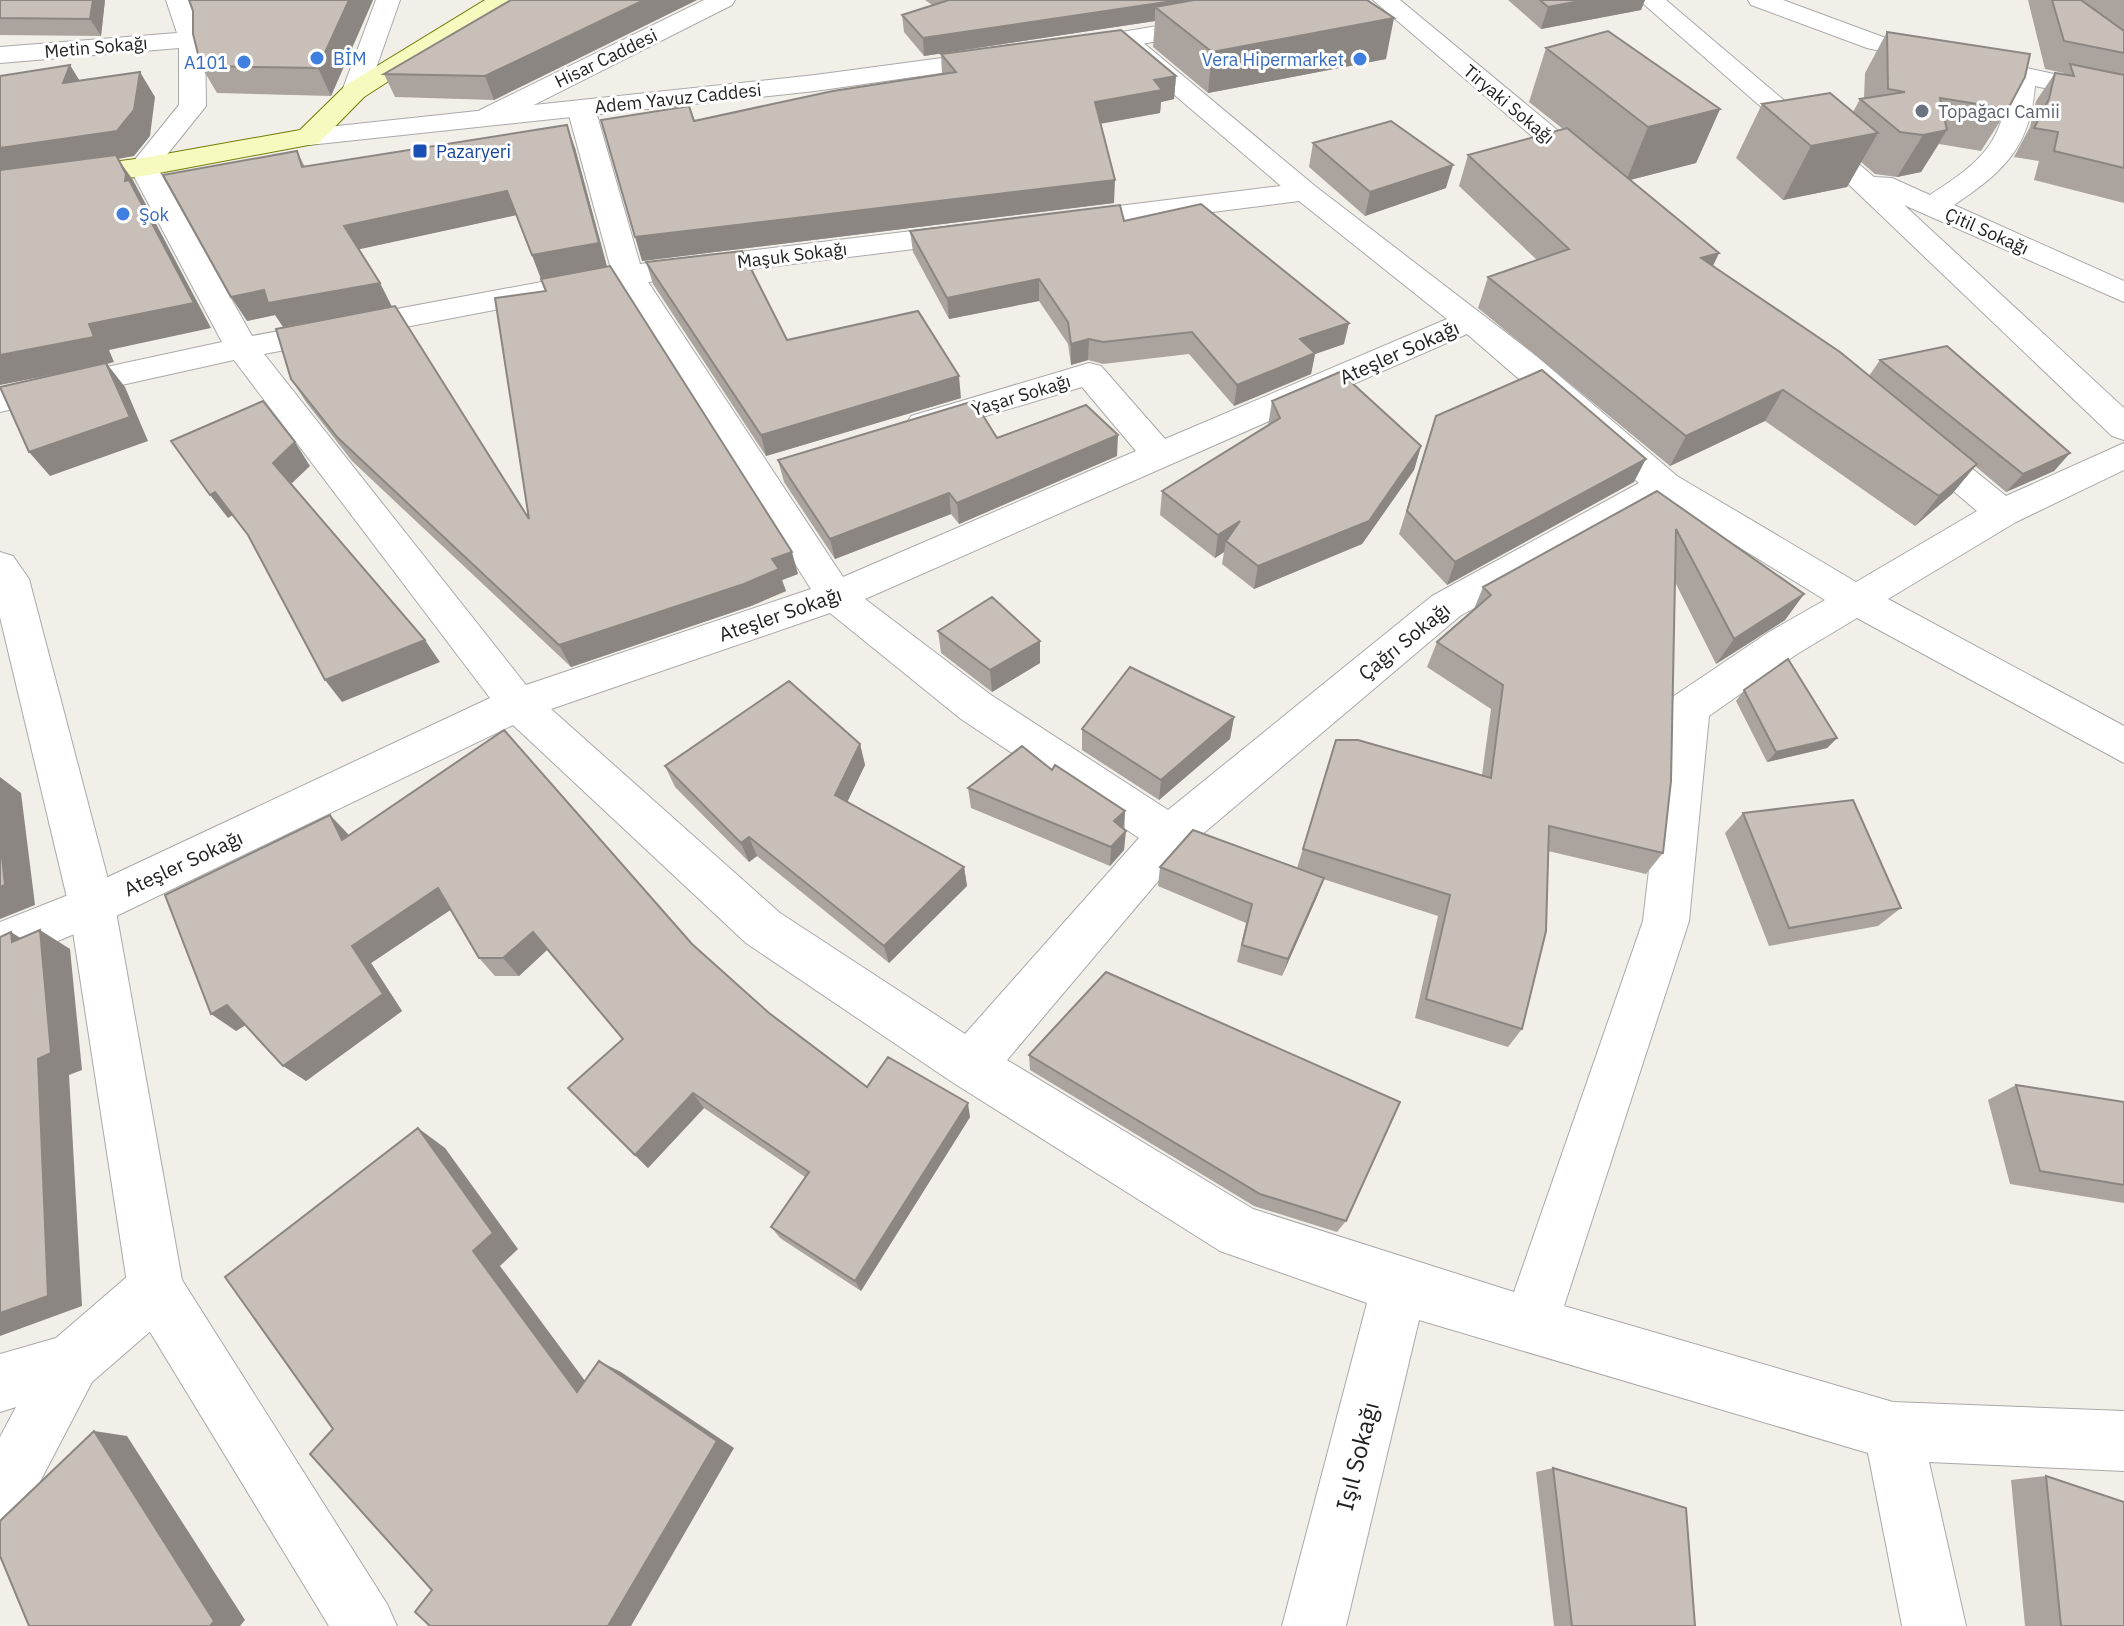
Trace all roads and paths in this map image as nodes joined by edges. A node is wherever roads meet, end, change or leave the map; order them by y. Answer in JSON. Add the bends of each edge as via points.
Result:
{"nodes":[{"id":1,"x":388,"y":0,"type":"edge"},
{"id":2,"x":502,"y":0,"type":"edge"},
{"id":3,"x":723,"y":0,"type":"edge"},
{"id":4,"x":1385,"y":0,"type":"edge"},
{"id":5,"x":1651,"y":0,"type":"edge"},
{"id":6,"x":1760,"y":0,"type":"edge"},
{"id":7,"x":185,"y":19,"type":"edge"},
{"id":8,"x":1235,"y":20,"type":"edge"},
{"id":9,"x":1126,"y":41,"type":"junction"},
{"id":10,"x":0,"y":55,"type":"edge"},
{"id":11,"x":2023,"y":75,"type":"junction"},
{"id":12,"x":355,"y":91,"type":"junction"},
{"id":13,"x":2124,"y":97,"type":"edge"},
{"id":14,"x":581,"y":108,"type":"junction"},
{"id":15,"x":490,"y":116,"type":"junction"},
{"id":16,"x":309,"y":137,"type":"junction"},
{"id":17,"x":143,"y":167,"type":"junction"},
{"id":18,"x":1850,"y":170,"type":"junction"},
{"id":19,"x":0,"y":186,"type":"edge"},
{"id":20,"x":1305,"y":192,"type":"junction"},
{"id":21,"x":1617,"y":193,"type":"edge"},
{"id":22,"x":1932,"y":207,"type":"junction"},
{"id":23,"x":1038,"y":225,"type":"edge"},
{"id":24,"x":1006,"y":228,"type":"edge"},
{"id":25,"x":628,"y":275,"type":"junction"},
{"id":26,"x":2124,"y":293,"type":"edge"},
{"id":27,"x":1469,"y":321,"type":"junction"},
{"id":28,"x":242,"y":348,"type":"junction"},
{"id":29,"x":0,"y":401,"type":"edge"},
{"id":30,"x":1895,"y":423,"type":"edge"},
{"id":31,"x":2124,"y":428,"type":"edge"},
{"id":32,"x":893,"y":434,"type":"edge"},
{"id":33,"x":2124,"y":455,"type":"edge"},
{"id":34,"x":1160,"y":456,"type":"junction"},
{"id":35,"x":1664,"y":485,"type":"junction"},
{"id":36,"x":2003,"y":513,"type":"junction"},
{"id":37,"x":0,"y":566,"type":"edge"},
{"id":38,"x":835,"y":596,"type":"junction"},
{"id":39,"x":1858,"y":601,"type":"junction"},
{"id":40,"x":518,"y":704,"type":"junction"},
{"id":41,"x":2124,"y":746,"type":"edge"},
{"id":42,"x":1170,"y":835,"type":"junction"},
{"id":43,"x":92,"y":906,"type":"junction"},
{"id":44,"x":0,"y":944,"type":"edge"},
{"id":45,"x":970,"y":1065,"type":"junction"},
{"id":46,"x":1399,"y":1286,"type":"junction"},
{"id":47,"x":156,"y":1289,"type":"junction"},
{"id":48,"x":1530,"y":1325,"type":"junction"},
{"id":49,"x":72,"y":1362,"type":"junction"},
{"id":50,"x":0,"y":1383,"type":"edge"},
{"id":51,"x":1893,"y":1431,"type":"junction"},
{"id":52,"x":2124,"y":1441,"type":"edge"},
{"id":53,"x":0,"y":1497,"type":"edge"},
{"id":54,"x":365,"y":1626,"type":"edge"},
{"id":55,"x":1314,"y":1626,"type":"edge"},
{"id":56,"x":1934,"y":1626,"type":"edge"}],
"edges":[{"from":1,"to":12,"type":"street"},
{"from":2,"to":12,"type":"main road"},
{"from":3,"to":15,"type":"street","name":"Hisar Caddesi"},
{"from":4,"to":21,"type":"street","name":"Tiryaki Sokağı"},
{"from":5,"to":18,"type":"street"},
{"from":6,"to":11,"type":"street","via":[[1876,43]]},
{"from":7,"to":10,"type":"street","name":"Metin Sokağı"},
{"from":7,"to":17,"type":"street","via":[[192,106]]},
{"from":8,"to":9,"type":"street","name":"Adem Yavuz Caddesi"},
{"from":9,"to":14,"type":"street","name":"Adem Yavuz Caddesi"},
{"from":9,"to":20,"type":"street"},
{"from":11,"to":13,"type":"street"},
{"from":11,"to":22,"type":"street","via":[[2011,142],[1981,174]]},
{"from":12,"to":16,"type":"main road"},
{"from":14,"to":15,"type":"street","name":"Adem Yavuz Caddesi"},
{"from":14,"to":25,"type":"street"},
{"from":15,"to":16,"type":"street","name":"Adem Yavuz Caddesi"},
{"from":16,"to":17,"type":"main road","name":"Adem Yavuz Caddesi"},
{"from":17,"to":19,"type":"main road","name":"Adem Yavuz Caddesi"},
{"from":17,"to":28,"type":"street"},
{"from":18,"to":22,"type":"street","name":"Çitil Sokağı"},
{"from":18,"to":31,"type":"street"},
{"from":20,"to":23,"type":"street"},
{"from":20,"to":27,"type":"street"},
{"from":22,"to":26,"type":"street","name":"Çitil Sokağı"},
{"from":24,"to":25,"type":"street","name":"Maşuk Sokağı"},
{"from":25,"to":28,"type":"street","name":"Maşuk Sokağı"},
{"from":25,"to":38,"type":"street","via":[[772,471]]},
{"from":27,"to":34,"type":"street","name":"Ateşler Sokağı"},
{"from":27,"to":35,"type":"street"},
{"from":28,"to":29,"type":"street","name":"Maşuk Sokağı"},
{"from":28,"to":40,"type":"street"},
{"from":30,"to":36,"type":"street"},
{"from":32,"to":34,"type":"street","name":"Yaşar Sokağı","via":[[1089,374]]},
{"from":33,"to":36,"type":"street"},
{"from":34,"to":38,"type":"street","name":"Ateşler Sokağı"},
{"from":35,"to":39,"type":"street"},
{"from":35,"to":42,"type":"street","name":"Çağrı Sokağı","via":[[1446,606]]},
{"from":36,"to":39,"type":"street"},
{"from":37,"to":43,"type":"street","via":[[10,579]]},
{"from":38,"to":40,"type":"street","name":"Ateşler Sokağı"},
{"from":38,"to":42,"type":"street","via":[[976,707]]},
{"from":39,"to":41,"type":"street"},
{"from":39,"to":48,"type":"street","via":[[1783,643],[1689,708],[1666,921]]},
{"from":40,"to":43,"type":"street","name":"Ateşler Sokağı"},
{"from":40,"to":45,"type":"street","via":[[763,928]]},
{"from":42,"to":45,"type":"street","name":"Çağrı Sokağı"},
{"from":43,"to":44,"type":"street","name":"Ateşler Sokağı"},
{"from":43,"to":47,"type":"street"},
{"from":45,"to":46,"type":"street","via":[[1239,1232]]},
{"from":46,"to":48,"type":"street"},
{"from":46,"to":55,"type":"street","name":"Işıl Sokağı"},
{"from":47,"to":49,"type":"street"},
{"from":47,"to":54,"type":"street"},
{"from":48,"to":51,"type":"street"},
{"from":49,"to":50,"type":"street"},
{"from":49,"to":53,"type":"street"},
{"from":51,"to":52,"type":"street"},
{"from":51,"to":56,"type":"street"}]}
